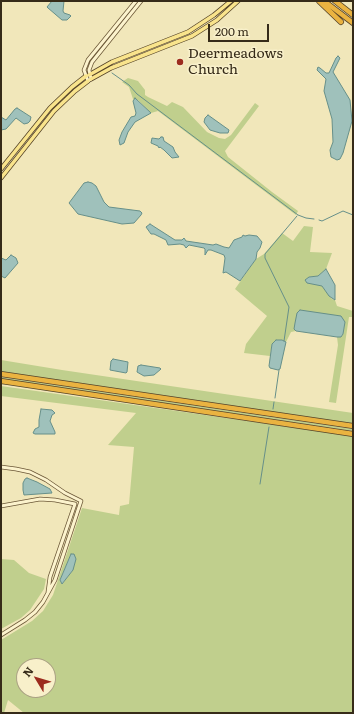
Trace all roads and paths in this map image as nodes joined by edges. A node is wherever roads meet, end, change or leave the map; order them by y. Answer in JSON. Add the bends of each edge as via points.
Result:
{"nodes":[{"id":1,"x":136,"y":1,"type":"edge"},
{"id":2,"x":141,"y":1,"type":"edge"},
{"id":3,"x":231,"y":1,"type":"edge"},
{"id":4,"x":238,"y":1,"type":"edge"},
{"id":5,"x":319,"y":1,"type":"edge"},
{"id":6,"x":324,"y":1,"type":"edge"},
{"id":7,"x":335,"y":1,"type":"edge"},
{"id":8,"x":225,"y":7,"type":"junction"},
{"id":9,"x":228,"y":11,"type":"junction"},
{"id":10,"x":353,"y":15,"type":"edge"},
{"id":11,"x":206,"y":21,"type":"junction"},
{"id":12,"x":341,"y":22,"type":"dead end"},
{"id":13,"x":353,"y":23,"type":"edge"},
{"id":14,"x":209,"y":26,"type":"junction"},
{"id":15,"x":178,"y":37,"type":"junction"},
{"id":16,"x":181,"y":41,"type":"junction"},
{"id":17,"x":129,"y":56,"type":"junction"},
{"id":18,"x":131,"y":61,"type":"junction"},
{"id":19,"x":84,"y":70,"type":"junction"},
{"id":20,"x":88,"y":75,"type":"junction"},
{"id":21,"x":90,"y":80,"type":"junction"},
{"id":22,"x":79,"y":81,"type":"junction"},
{"id":23,"x":1,"y":169,"type":"edge"},
{"id":24,"x":1,"y":178,"type":"edge"},
{"id":25,"x":1,"y":374,"type":"edge"},
{"id":26,"x":1,"y":382,"type":"edge"},
{"id":27,"x":353,"y":426,"type":"edge"},
{"id":28,"x":353,"y":434,"type":"edge"},
{"id":29,"x":1,"y":467,"type":"edge"},
{"id":30,"x":1,"y":506,"type":"edge"},
{"id":31,"x":47,"y":593,"type":"junction"},
{"id":32,"x":1,"y":635,"type":"edge"}],
"edges":[{"from":1,"to":19,"type":"street","via":[[88,60]]},
{"from":2,"to":20,"type":"street","via":[[95,57]]},
{"from":3,"to":8,"type":"main road"},
{"from":4,"to":9,"type":"main road"},
{"from":5,"to":12,"type":"highway"},
{"from":6,"to":13,"type":"highway"},
{"from":7,"to":10,"type":"highway"},
{"from":8,"to":9,"type":"street"},
{"from":8,"to":11,"type":"main road"},
{"from":9,"to":14,"type":"main road"},
{"from":11,"to":14,"type":"street"},
{"from":11,"to":15,"type":"main road"},
{"from":14,"to":16,"type":"main road"},
{"from":15,"to":16,"type":"street"},
{"from":15,"to":17,"type":"main road"},
{"from":16,"to":18,"type":"main road"},
{"from":17,"to":18,"type":"street"},
{"from":17,"to":20,"type":"main road"},
{"from":18,"to":21,"type":"main road","via":[[111,68]]},
{"from":19,"to":20,"type":"street"},
{"from":19,"to":22,"type":"street"},
{"from":20,"to":21,"type":"street"},
{"from":20,"to":22,"type":"main road"},
{"from":21,"to":24,"type":"main road","via":[[54,111]]},
{"from":22,"to":23,"type":"main road","via":[[50,108]]},
{"from":25,"to":27,"type":"highway"},
{"from":26,"to":28,"type":"highway"},
{"from":29,"to":31,"type":"street","via":[[30,472],[82,501],[55,580]]},
{"from":30,"to":31,"type":"street","via":[[45,499],[75,504]]},
{"from":31,"to":32,"type":"street","via":[[35,612]]}]}
